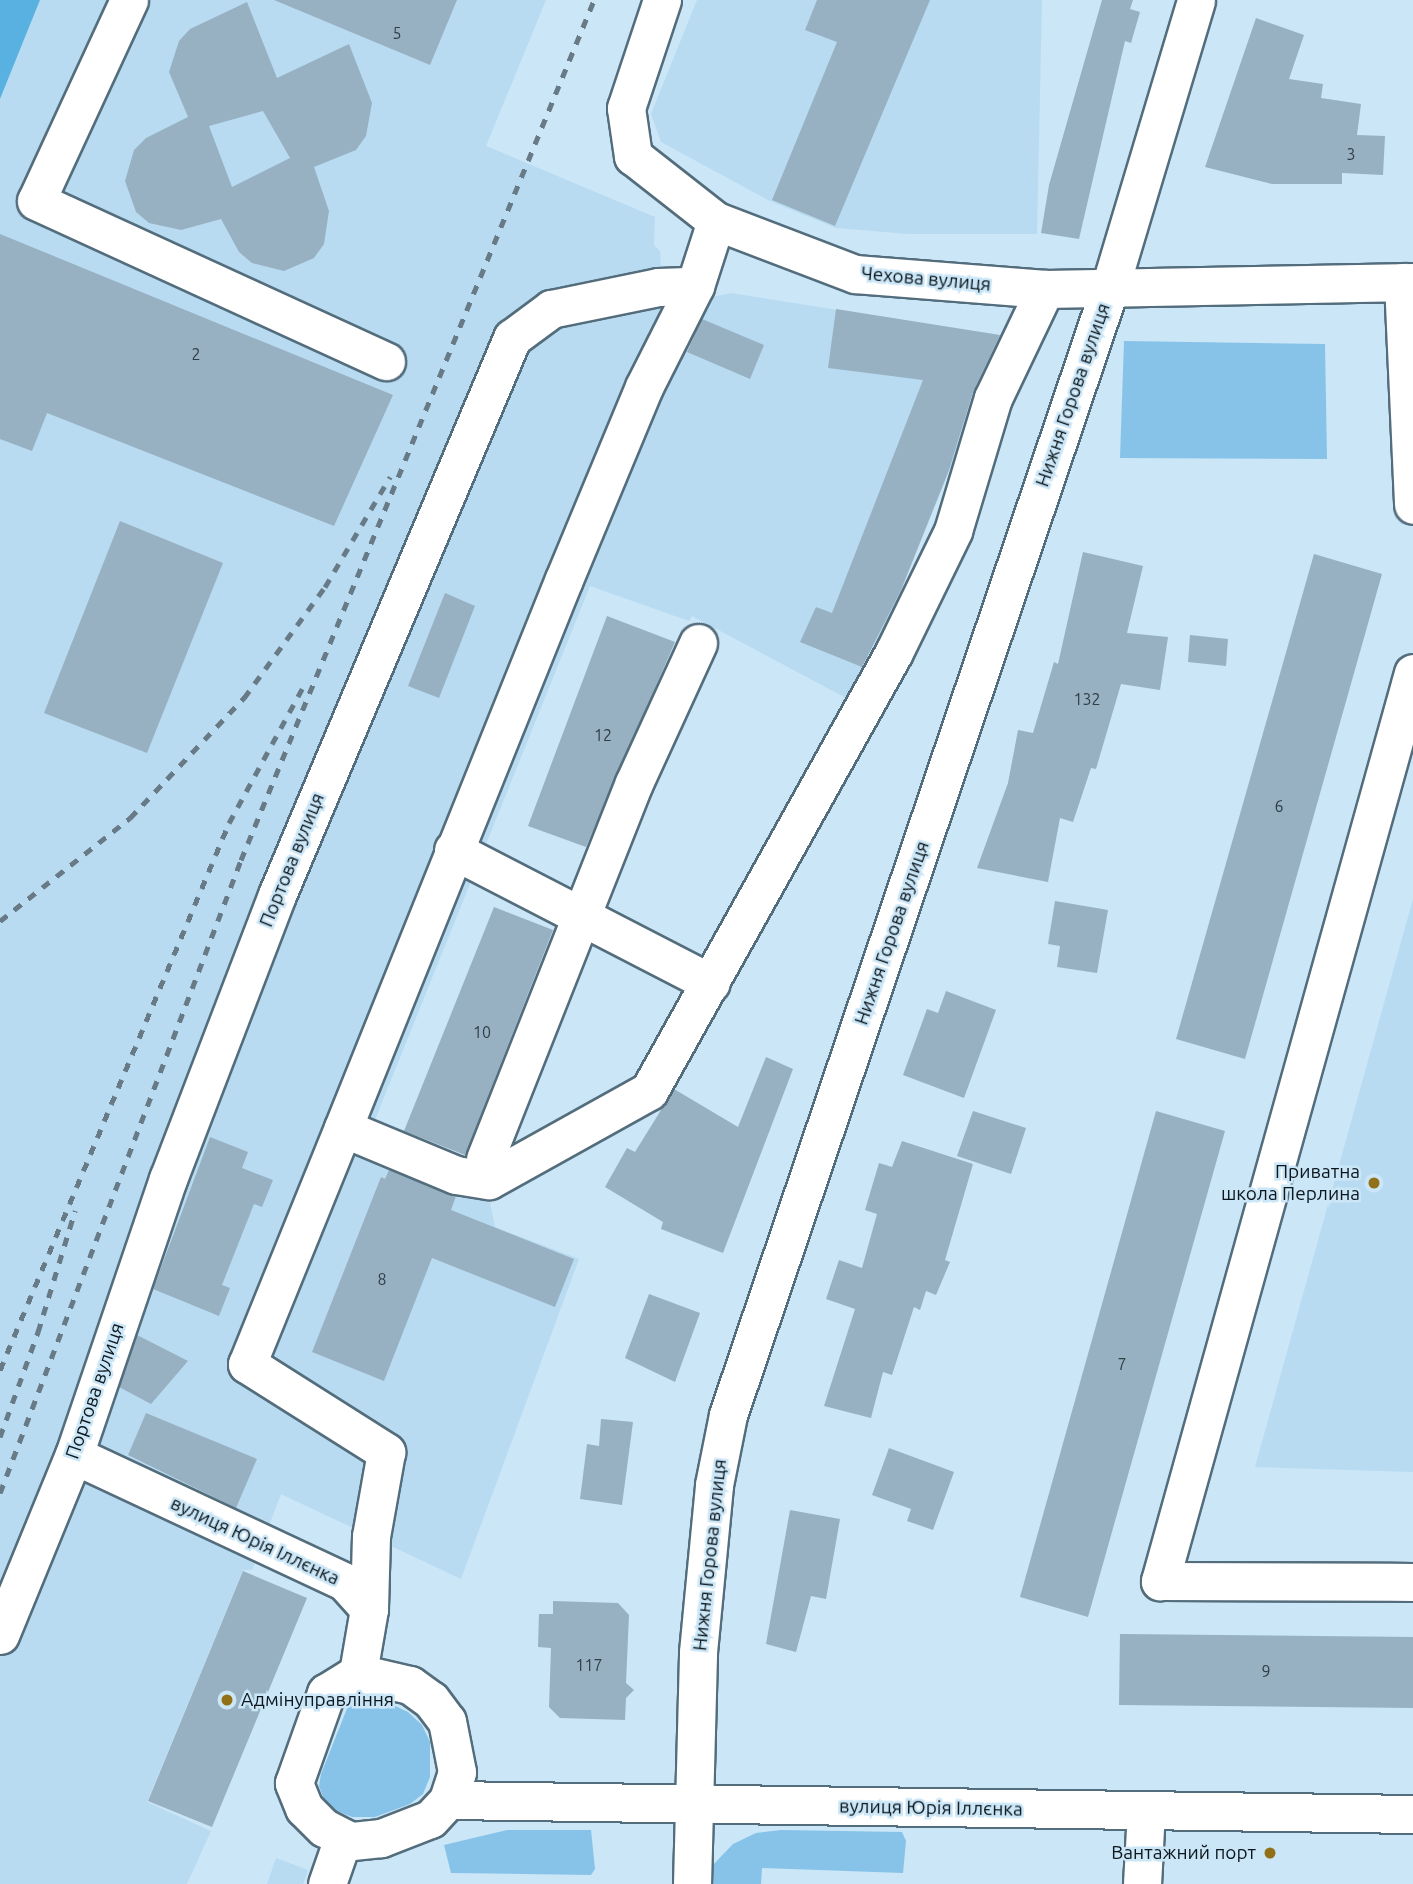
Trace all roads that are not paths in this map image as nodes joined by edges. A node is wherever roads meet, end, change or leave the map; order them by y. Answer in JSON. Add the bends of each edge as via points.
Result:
{"nodes":[{"id":1,"x":129,"y":0,"type":"edge"},
{"id":2,"x":662,"y":0,"type":"edge"},
{"id":3,"x":1196,"y":0,"type":"edge"},
{"id":4,"x":716,"y":221,"type":"junction"},
{"id":5,"x":1408,"y":282,"type":"edge"},
{"id":6,"x":1111,"y":284,"type":"junction"},
{"id":7,"x":695,"y":286,"type":"junction"},
{"id":8,"x":1045,"y":289,"type":"junction"},
{"id":9,"x":386,"y":361,"type":"dead end"},
{"id":10,"x":1413,"y":505,"type":"edge"},
{"id":11,"x":698,"y":643,"type":"dead end"},
{"id":12,"x":1413,"y":673,"type":"edge"},
{"id":13,"x":453,"y":850,"type":"junction"},
{"id":14,"x":581,"y":912,"type":"junction"},
{"id":15,"x":711,"y":984,"type":"junction"},
{"id":16,"x":343,"y":1128,"type":"junction"},
{"id":17,"x":485,"y":1159,"type":"dead end"},
{"id":18,"x":74,"y":1455,"type":"junction"},
{"id":19,"x":1413,"y":1582,"type":"edge"},
{"id":20,"x":369,"y":1609,"type":"junction"},
{"id":21,"x":0,"y":1635,"type":"edge"},
{"id":22,"x":358,"y":1673,"type":"junction"},
{"id":23,"x":448,"y":1800,"type":"junction"},
{"id":24,"x":695,"y":1805,"type":"junction"},
{"id":25,"x":1146,"y":1811,"type":"junction"},
{"id":26,"x":1413,"y":1814,"type":"edge"},
{"id":27,"x":343,"y":1838,"type":"junction"},
{"id":28,"x":327,"y":1884,"type":"edge"},
{"id":29,"x":692,"y":1884,"type":"edge"},
{"id":30,"x":1142,"y":1884,"type":"edge"}],
"edges":[{"from":1,"to":9,"type":"street","via":[[36,201]]},
{"from":2,"to":4,"type":"street","name":"Чехова вулиця","via":[[626,108],[626,130],[633,156]]},
{"from":3,"to":6,"type":"street","name":"Нижня Горова вулиця"},
{"from":4,"to":7,"type":"street"},
{"from":4,"to":8,"type":"street","name":"Чехова вулиця","via":[[855,274]]},
{"from":5,"to":6,"type":"street","name":"Чехова вулиця"},
{"from":5,"to":10,"type":"street"},
{"from":6,"to":8,"type":"street","name":"Чехова вулиця"},
{"from":6,"to":24,"type":"street","name":"Нижня Горова вулиця","via":[[728,1415],[714,1485],[698,1652]]},
{"from":7,"to":13,"type":"street","via":[[645,387]]},
{"from":7,"to":18,"type":"street","name":"Портова вулиця","via":[[658,287],[551,309],[512,338],[277,895],[168,1179]]},
{"from":8,"to":15,"type":"street","via":[[993,398],[953,531],[894,652]]},
{"from":11,"to":14,"type":"street"},
{"from":12,"to":19,"type":"street","via":[[1160,1581]]},
{"from":13,"to":14,"type":"street"},
{"from":13,"to":16,"type":"street"},
{"from":14,"to":15,"type":"street"},
{"from":14,"to":17,"type":"street"},
{"from":15,"to":16,"type":"street","via":[[649,1091],[489,1180],[456,1175]]},
{"from":16,"to":20,"type":"street","via":[[247,1364],[386,1452],[371,1536]]},
{"from":18,"to":20,"type":"street","name":"вулиця Юрія Іллєнка","via":[[345,1582]]},
{"from":18,"to":21,"type":"street","name":"Портова вулиця"},
{"from":20,"to":22,"type":"street"},
{"from":22,"to":23,"type":"street","via":[[410,1685],[431,1700],[447,1721],[457,1773]]},
{"from":22,"to":27,"type":"street","via":[[326,1693],[295,1770],[297,1795],[304,1808],[324,1828]]},
{"from":23,"to":24,"type":"street","name":"вулиця Юрія Іллєнка"},
{"from":23,"to":27,"type":"street","via":[[429,1819],[405,1831],[381,1838]]},
{"from":24,"to":25,"type":"street","name":"вулиця Юрія Іллєнка"},
{"from":24,"to":29,"type":"street","name":"Нижня Горова вулиця"},
{"from":25,"to":26,"type":"street","name":"вулиця Юрія Іллєнка"},
{"from":25,"to":30,"type":"street"},
{"from":27,"to":28,"type":"street"}]}
